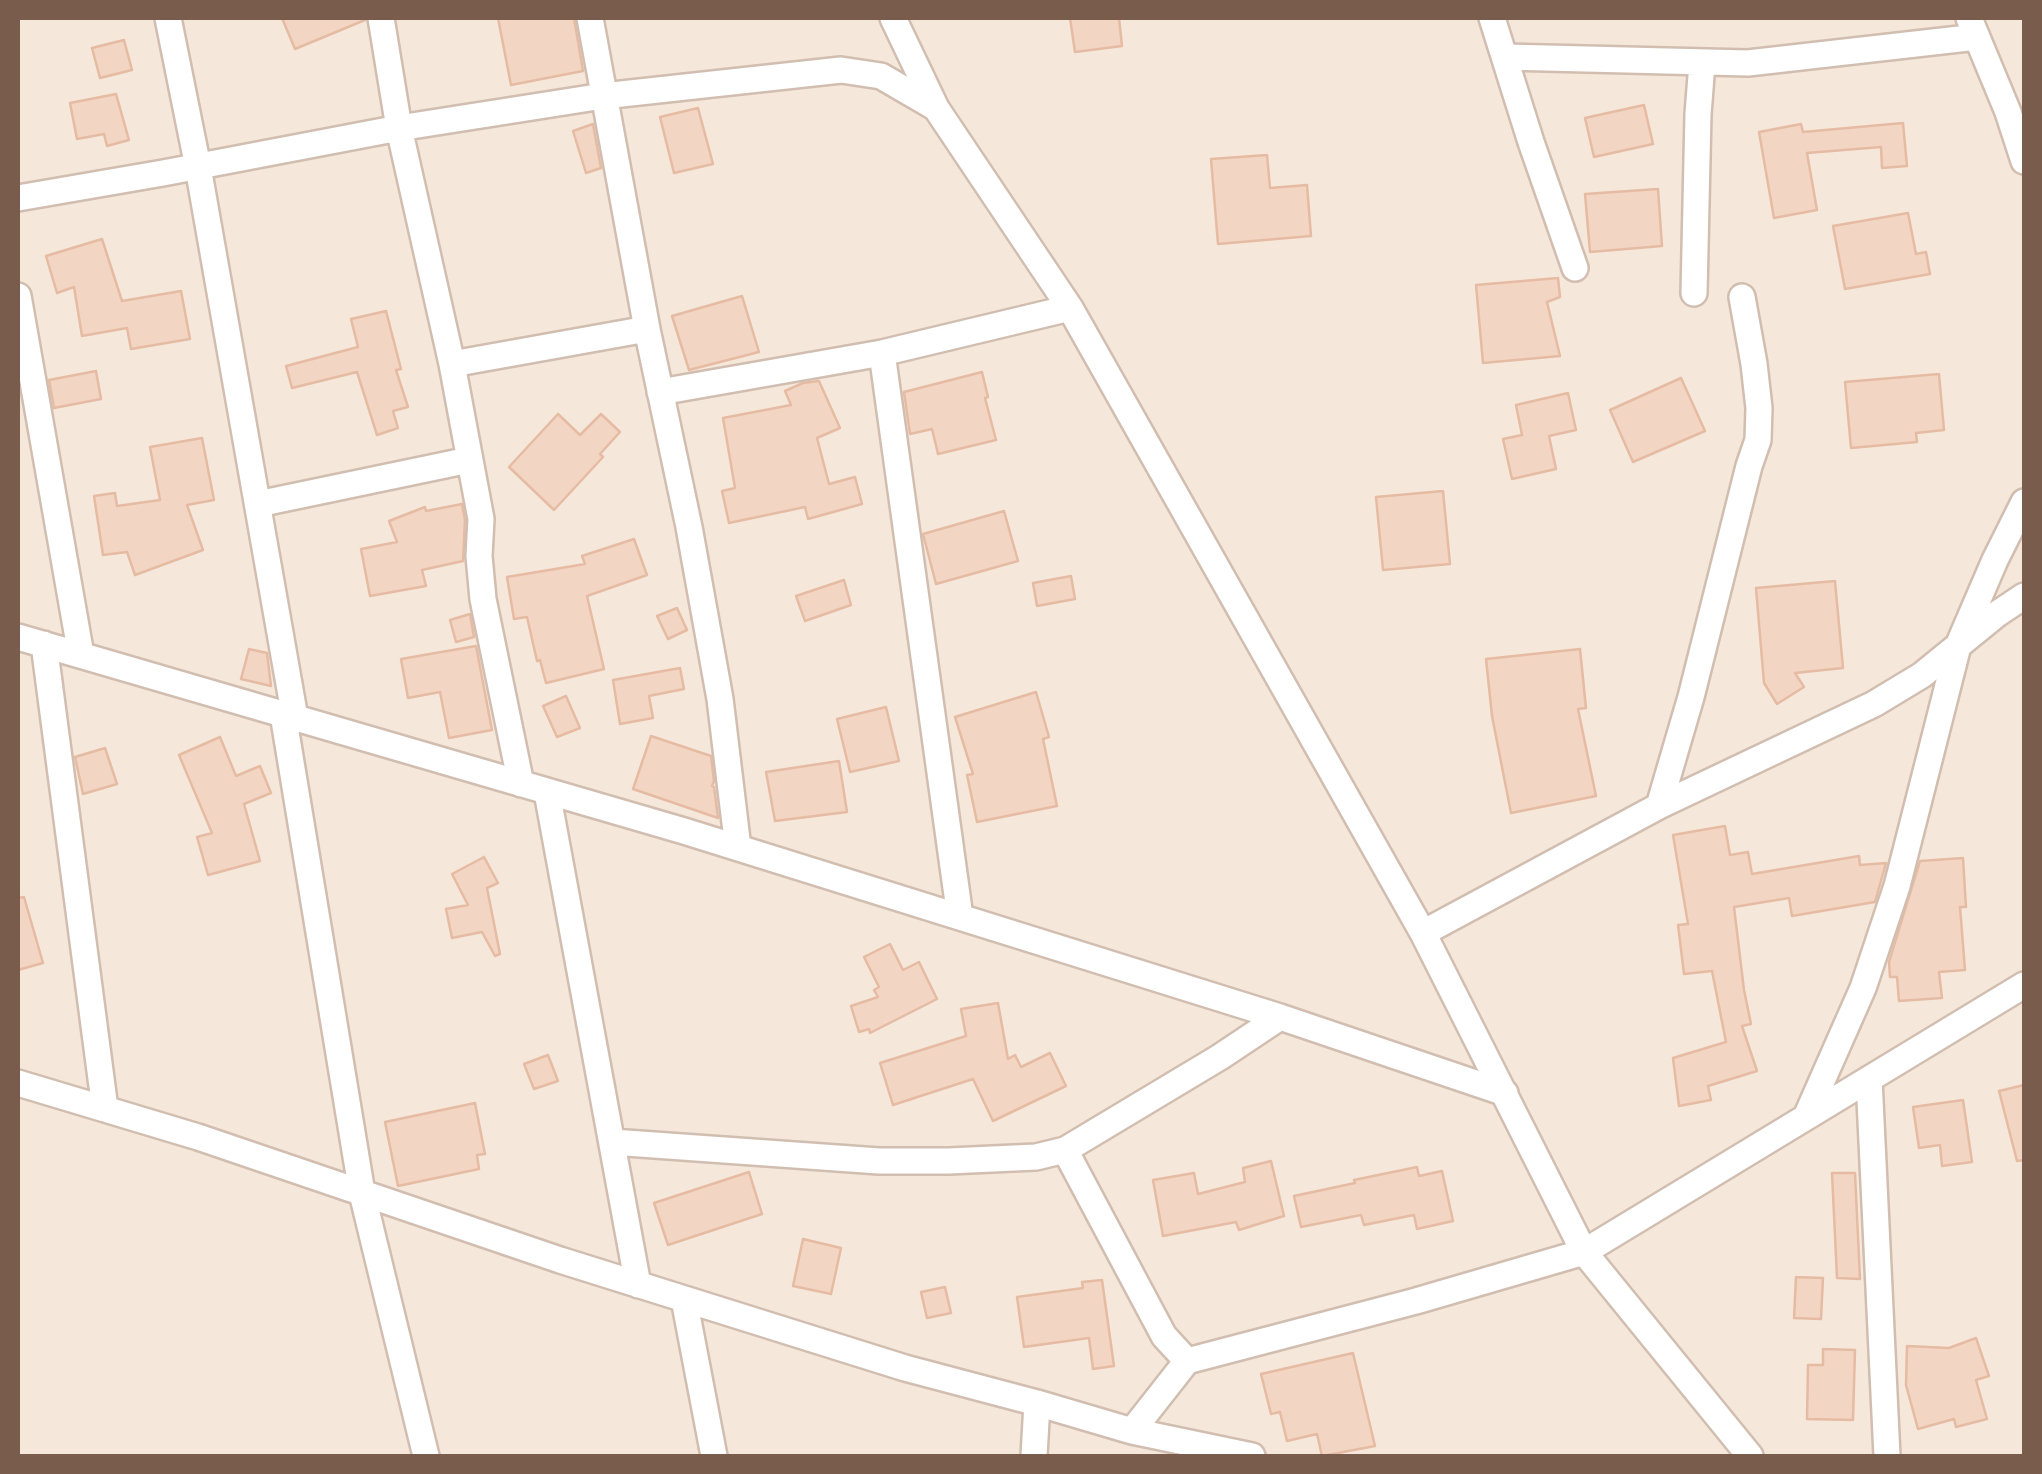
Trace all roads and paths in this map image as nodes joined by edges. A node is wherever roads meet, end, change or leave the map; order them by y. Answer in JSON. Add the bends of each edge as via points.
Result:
{"nodes":[{"id":1,"x":168,"y":18,"type":"edge"},
{"id":2,"x":381,"y":18,"type":"edge"},
{"id":3,"x":590,"y":18,"type":"edge"},
{"id":4,"x":893,"y":18,"type":"edge"},
{"id":5,"x":1492,"y":18,"type":"edge"},
{"id":6,"x":1973,"y":27,"type":"edge"},
{"id":7,"x":1504,"y":57,"type":"junction"},
{"id":8,"x":1702,"y":64,"type":"junction"},
{"id":9,"x":603,"y":96,"type":"junction"},
{"id":10,"x":936,"y":108,"type":"junction"},
{"id":11,"x":399,"y":128,"type":"junction"},
{"id":12,"x":2024,"y":161,"type":"edge"},
{"id":13,"x":198,"y":167,"type":"junction"},
{"id":14,"x":18,"y":198,"type":"edge"},
{"id":15,"x":1575,"y":268,"type":"dead end"},
{"id":16,"x":1694,"y":293,"type":"dead end"},
{"id":17,"x":18,"y":296,"type":"edge"},
{"id":18,"x":1742,"y":297,"type":"dead end"},
{"id":19,"x":1070,"y":308,"type":"junction"},
{"id":20,"x":647,"y":329,"type":"junction"},
{"id":21,"x":882,"y":353,"type":"junction"},
{"id":22,"x":452,"y":364,"type":"junction"},
{"id":23,"x":660,"y":392,"type":"junction"},
{"id":24,"x":469,"y":460,"type":"junction"},
{"id":25,"x":2024,"y":502,"type":"edge"},
{"id":26,"x":258,"y":504,"type":"junction"},
{"id":27,"x":2024,"y":596,"type":"edge"},
{"id":28,"x":18,"y":637,"type":"edge"},
{"id":29,"x":44,"y":644,"type":"junction"},
{"id":30,"x":1958,"y":646,"type":"junction"},
{"id":31,"x":82,"y":655,"type":"junction"},
{"id":32,"x":289,"y":716,"type":"junction"},
{"id":33,"x":521,"y":784,"type":"junction"},
{"id":34,"x":547,"y":792,"type":"junction"},
{"id":35,"x":1659,"y":806,"type":"junction"},
{"id":36,"x":738,"y":848,"type":"junction"},
{"id":37,"x":960,"y":916,"type":"junction"},
{"id":38,"x":1424,"y":933,"type":"junction"},
{"id":39,"x":2024,"y":985,"type":"edge"},
{"id":40,"x":1280,"y":1017,"type":"junction"},
{"id":41,"x":1869,"y":1079,"type":"junction"},
{"id":42,"x":18,"y":1083,"type":"edge"},
{"id":43,"x":1505,"y":1093,"type":"junction"},
{"id":44,"x":104,"y":1109,"type":"junction"},
{"id":45,"x":1806,"y":1117,"type":"junction"},
{"id":46,"x":612,"y":1142,"type":"junction"},
{"id":47,"x":1065,"y":1150,"type":"junction"},
{"id":48,"x":362,"y":1193,"type":"junction"},
{"id":49,"x":1584,"y":1252,"type":"junction"},
{"id":50,"x":638,"y":1285,"type":"junction"},
{"id":51,"x":684,"y":1299,"type":"junction"},
{"id":52,"x":1187,"y":1361,"type":"junction"},
{"id":53,"x":1037,"y":1403,"type":"junction"},
{"id":54,"x":1132,"y":1431,"type":"junction"},
{"id":55,"x":426,"y":1456,"type":"edge"},
{"id":56,"x":714,"y":1456,"type":"edge"},
{"id":57,"x":1034,"y":1456,"type":"edge"},
{"id":58,"x":1252,"y":1456,"type":"edge"},
{"id":59,"x":1750,"y":1456,"type":"edge"},
{"id":60,"x":1886,"y":1456,"type":"edge"}],
"edges":[{"from":1,"to":13,"type":"street"},
{"from":2,"to":11,"type":"street"},
{"from":3,"to":9,"type":"street"},
{"from":4,"to":10,"type":"street"},
{"from":5,"to":7,"type":"street"},
{"from":6,"to":8,"type":"street","via":[[1748,63]]},
{"from":6,"to":12,"type":"street"},
{"from":7,"to":8,"type":"street"},
{"from":7,"to":15,"type":"street"},
{"from":8,"to":16,"type":"street"},
{"from":9,"to":10,"type":"street","via":[[842,70],[881,76]]},
{"from":9,"to":11,"type":"street"},
{"from":9,"to":20,"type":"street"},
{"from":10,"to":19,"type":"street"},
{"from":11,"to":13,"type":"street"},
{"from":11,"to":22,"type":"street"},
{"from":13,"to":14,"type":"street"},
{"from":13,"to":26,"type":"street"},
{"from":17,"to":31,"type":"street"},
{"from":18,"to":35,"type":"street","via":[[1758,394],[1758,440]]},
{"from":19,"to":21,"type":"street"},
{"from":19,"to":38,"type":"street"},
{"from":20,"to":22,"type":"street"},
{"from":20,"to":23,"type":"street"},
{"from":21,"to":23,"type":"street"},
{"from":21,"to":37,"type":"street"},
{"from":22,"to":24,"type":"street"},
{"from":23,"to":36,"type":"street","via":[[720,699]]},
{"from":24,"to":26,"type":"street"},
{"from":24,"to":33,"type":"street","via":[[481,519],[483,599]]},
{"from":25,"to":30,"type":"street"},
{"from":26,"to":32,"type":"street"},
{"from":27,"to":30,"type":"street"},
{"from":28,"to":29,"type":"street"},
{"from":29,"to":31,"type":"street"},
{"from":29,"to":44,"type":"street"},
{"from":30,"to":35,"type":"street","via":[[1874,704]]},
{"from":30,"to":45,"type":"street","via":[[1897,886],[1863,988]]},
{"from":31,"to":32,"type":"street"},
{"from":32,"to":33,"type":"street"},
{"from":32,"to":48,"type":"street"},
{"from":33,"to":34,"type":"street"},
{"from":34,"to":36,"type":"street"},
{"from":34,"to":46,"type":"street"},
{"from":35,"to":38,"type":"street"},
{"from":36,"to":37,"type":"street"},
{"from":37,"to":40,"type":"street"},
{"from":38,"to":43,"type":"street"},
{"from":39,"to":41,"type":"street"},
{"from":40,"to":43,"type":"street"},
{"from":40,"to":47,"type":"street"},
{"from":41,"to":45,"type":"street"},
{"from":41,"to":60,"type":"street"},
{"from":42,"to":44,"type":"street"},
{"from":43,"to":49,"type":"street"},
{"from":44,"to":48,"type":"street"},
{"from":45,"to":49,"type":"street"},
{"from":46,"to":47,"type":"street","via":[[879,1161],[1036,1157]]},
{"from":46,"to":50,"type":"street"},
{"from":47,"to":52,"type":"street","via":[[1164,1336]]},
{"from":48,"to":50,"type":"street"},
{"from":48,"to":55,"type":"street"},
{"from":49,"to":52,"type":"street"},
{"from":49,"to":59,"type":"street"},
{"from":50,"to":51,"type":"street"},
{"from":51,"to":53,"type":"street"},
{"from":51,"to":56,"type":"street"},
{"from":52,"to":54,"type":"street"},
{"from":53,"to":54,"type":"street"},
{"from":53,"to":57,"type":"street"},
{"from":54,"to":58,"type":"street"}]}
